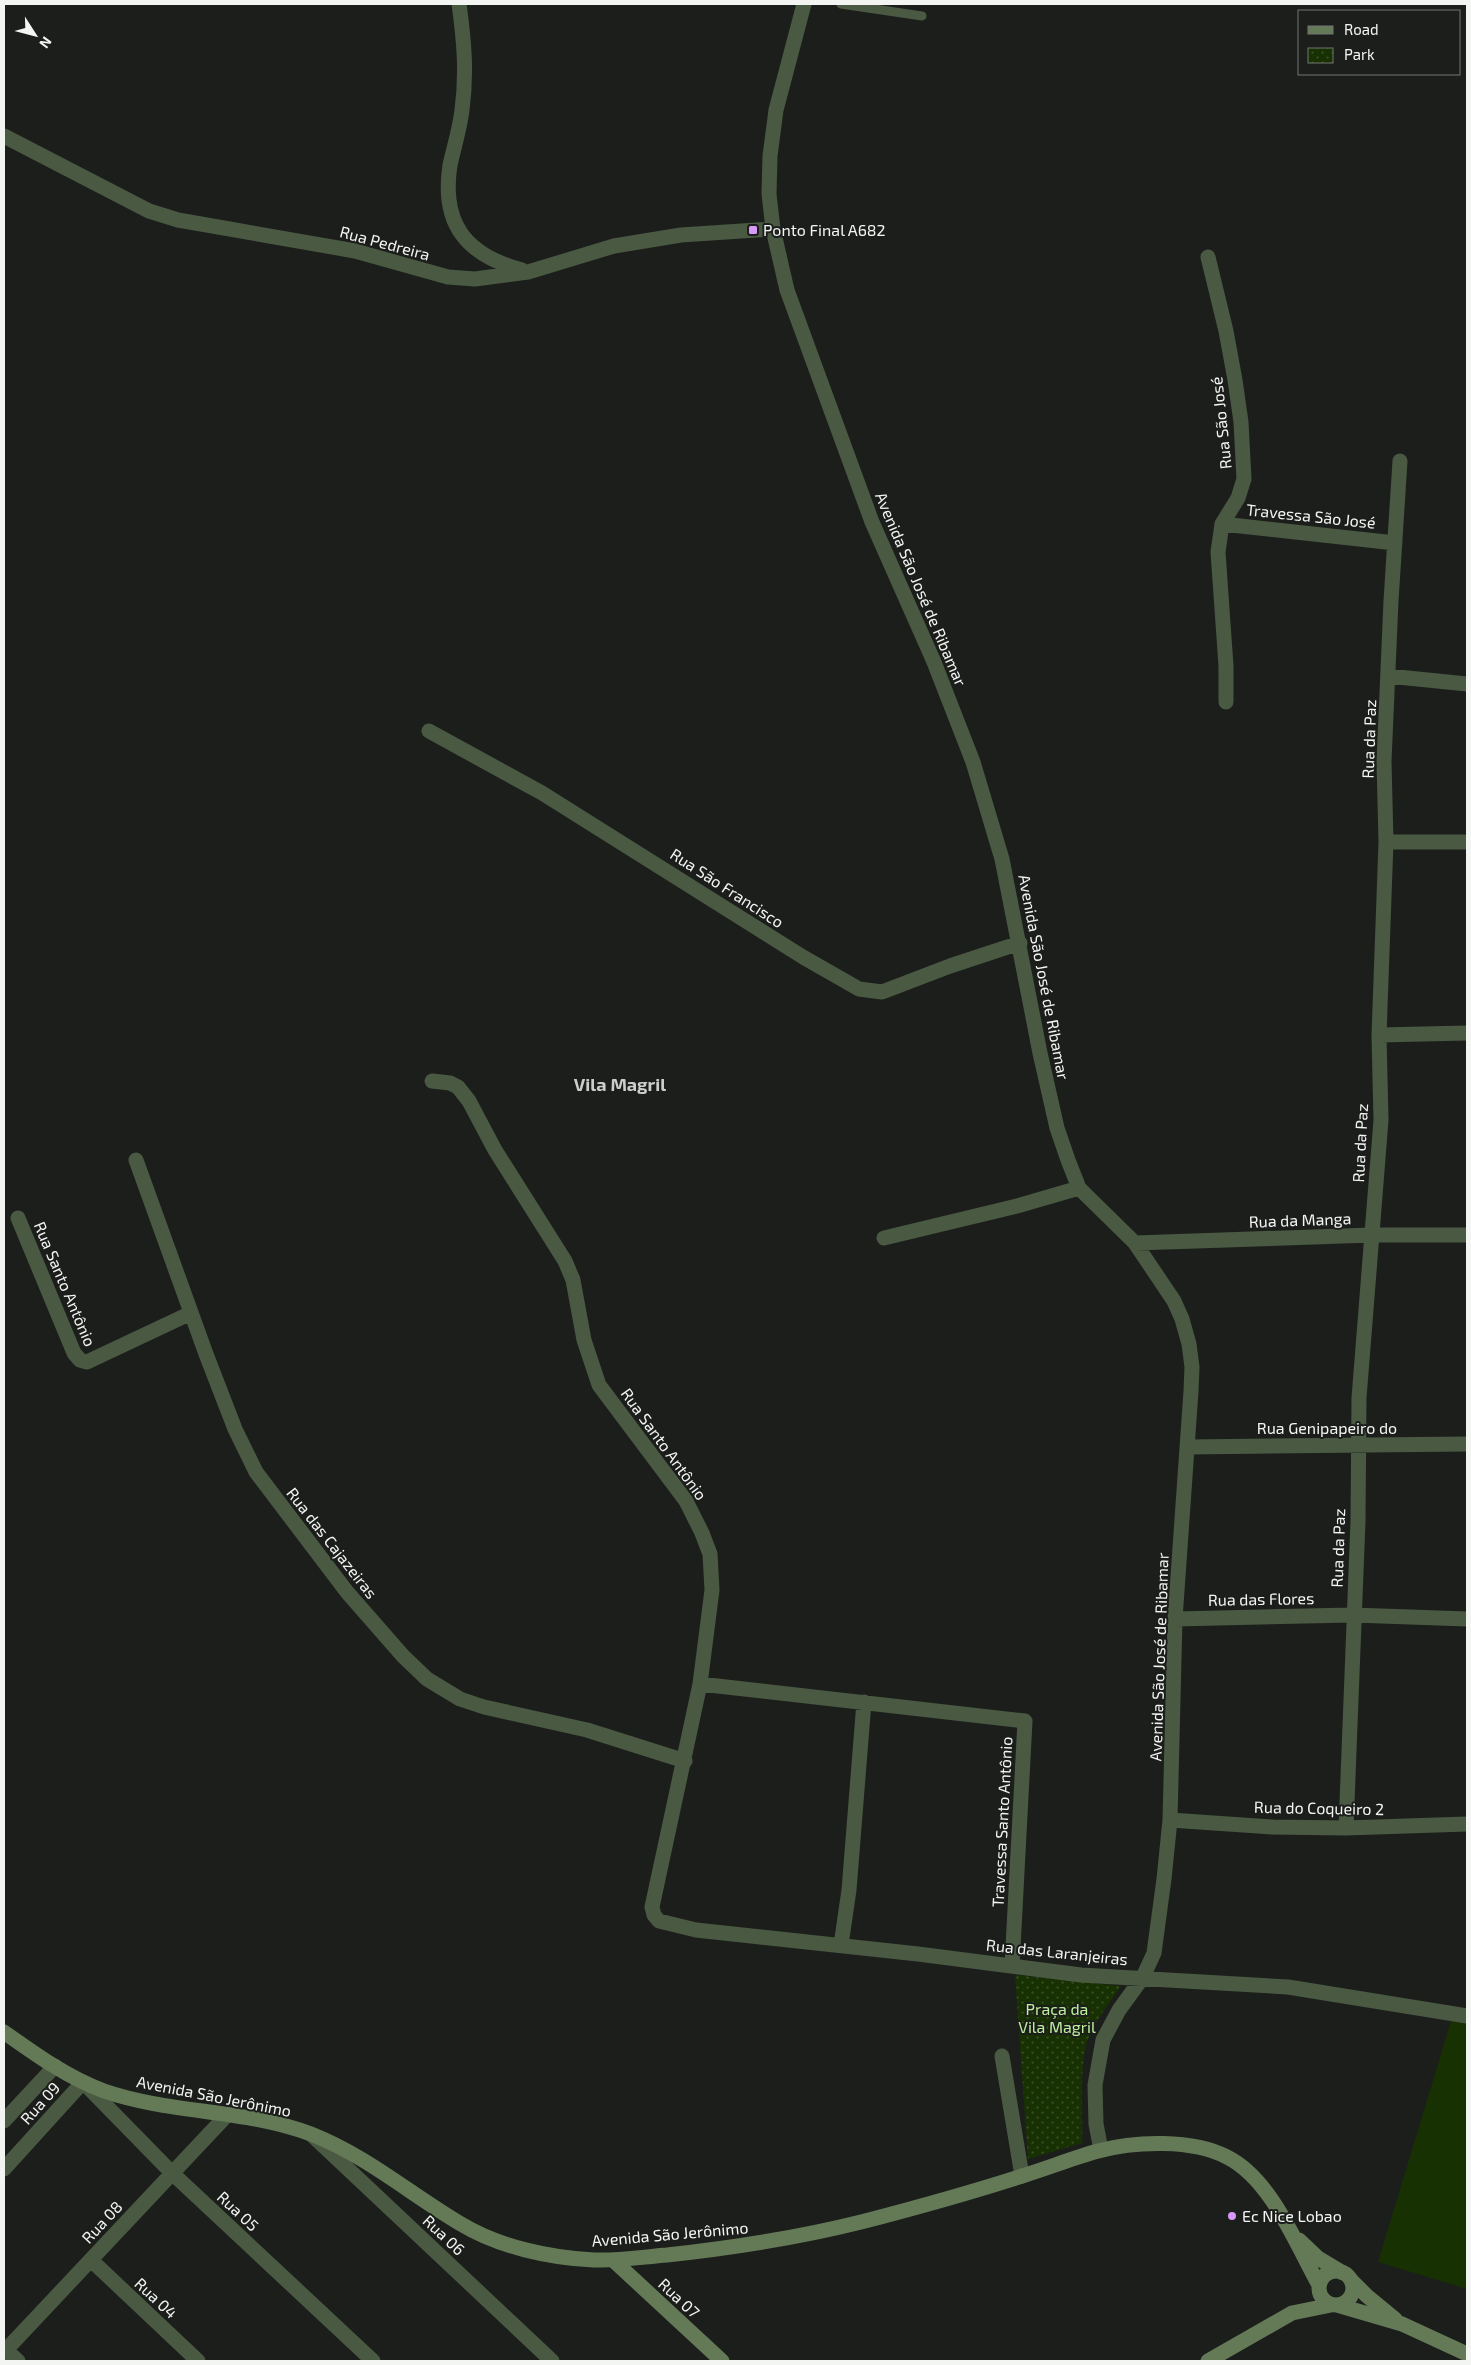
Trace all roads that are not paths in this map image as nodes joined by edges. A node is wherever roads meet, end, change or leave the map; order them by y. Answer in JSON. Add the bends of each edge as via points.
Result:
{"nodes":[{"id":1,"x":459,"y":4,"type":"edge"},
{"id":2,"x":804,"y":4,"type":"edge"},
{"id":3,"x":841,"y":4,"type":"edge"},
{"id":4,"x":922,"y":16,"type":"dead end"},
{"id":5,"x":4,"y":136,"type":"edge"},
{"id":6,"x":772,"y":229,"type":"junction"},
{"id":7,"x":1208,"y":257,"type":"dead end"},
{"id":8,"x":528,"y":272,"type":"junction"},
{"id":9,"x":1400,"y":461,"type":"dead end"},
{"id":10,"x":1222,"y":524,"type":"junction"},
{"id":11,"x":1396,"y":542,"type":"junction"},
{"id":12,"x":1388,"y":676,"type":"junction"},
{"id":13,"x":1467,"y":684,"type":"edge"},
{"id":14,"x":1226,"y":702,"type":"dead end"},
{"id":15,"x":429,"y":731,"type":"dead end"},
{"id":16,"x":1386,"y":842,"type":"junction"},
{"id":17,"x":1467,"y":842,"type":"edge"},
{"id":18,"x":1020,"y":943,"type":"junction"},
{"id":19,"x":1467,"y":1033,"type":"edge"},
{"id":20,"x":1379,"y":1035,"type":"junction"},
{"id":21,"x":432,"y":1081,"type":"dead end"},
{"id":22,"x":136,"y":1160,"type":"dead end"},
{"id":23,"x":1079,"y":1188,"type":"junction"},
{"id":24,"x":18,"y":1218,"type":"dead end"},
{"id":25,"x":1372,"y":1235,"type":"junction"},
{"id":26,"x":1467,"y":1235,"type":"edge"},
{"id":27,"x":884,"y":1238,"type":"dead end"},
{"id":28,"x":1135,"y":1244,"type":"junction"},
{"id":29,"x":191,"y":1313,"type":"junction"},
{"id":30,"x":1467,"y":1444,"type":"edge"},
{"id":31,"x":1187,"y":1446,"type":"junction"},
{"id":32,"x":1358,"y":1446,"type":"junction"},
{"id":33,"x":1353,"y":1615,"type":"junction"},
{"id":34,"x":1175,"y":1619,"type":"junction"},
{"id":35,"x":1467,"y":1619,"type":"edge"},
{"id":36,"x":700,"y":1684,"type":"junction"},
{"id":37,"x":864,"y":1702,"type":"junction"},
{"id":38,"x":685,"y":1761,"type":"junction"},
{"id":39,"x":1170,"y":1820,"type":"junction"},
{"id":40,"x":1467,"y":1824,"type":"edge"},
{"id":41,"x":1346,"y":1828,"type":"junction"},
{"id":42,"x":652,"y":1907,"type":"joint"},
{"id":43,"x":841,"y":1945,"type":"junction"},
{"id":44,"x":1012,"y":1966,"type":"junction"},
{"id":45,"x":1143,"y":1977,"type":"junction"},
{"id":46,"x":1467,"y":2016,"type":"edge"},
{"id":47,"x":4,"y":2032,"type":"edge"},
{"id":48,"x":1002,"y":2056,"type":"dead end"},
{"id":49,"x":55,"y":2066,"type":"junction"},
{"id":50,"x":83,"y":2082,"type":"junction"},
{"id":51,"x":227,"y":2115,"type":"junction"},
{"id":52,"x":4,"y":2121,"type":"edge"},
{"id":53,"x":312,"y":2134,"type":"junction"},
{"id":54,"x":1102,"y":2150,"type":"junction"},
{"id":55,"x":4,"y":2168,"type":"edge"},
{"id":56,"x":172,"y":2173,"type":"junction"},
{"id":57,"x":1022,"y":2176,"type":"junction"},
{"id":58,"x":1285,"y":2224,"type":"junction"},
{"id":59,"x":91,"y":2260,"type":"junction"},
{"id":60,"x":613,"y":2260,"type":"junction"},
{"id":61,"x":1347,"y":2276,"type":"junction"},
{"id":62,"x":1319,"y":2287,"type":"junction"},
{"id":63,"x":1334,"y":2305,"type":"junction"},
{"id":64,"x":1269,"y":2324,"type":"junction"},
{"id":65,"x":1402,"y":2324,"type":"junction"},
{"id":66,"x":5,"y":2351,"type":"edge"},
{"id":67,"x":1467,"y":2354,"type":"edge"},
{"id":68,"x":18,"y":2361,"type":"edge"},
{"id":69,"x":198,"y":2361,"type":"edge"},
{"id":70,"x":373,"y":2361,"type":"edge"},
{"id":71,"x":552,"y":2361,"type":"edge"},
{"id":72,"x":722,"y":2361,"type":"edge"},
{"id":73,"x":1208,"y":2361,"type":"edge"}],
"edges":[{"from":1,"to":8,"type":"street","via":[[466,59],[465,86],[450,166],[449,209],[470,246],[501,264]]},
{"from":2,"to":6,"type":"street","name":"Avenida São José de Ribamar","via":[[776,110],[769,194]]},
{"from":3,"to":4,"type":"lane"},
{"from":5,"to":8,"type":"street","name":"Rua Pedreira","via":[[149,211],[178,220],[355,251],[448,277],[475,280]]},
{"from":6,"to":8,"type":"street","name":"Rua Pedreira","via":[[681,235],[623,245]]},
{"from":6,"to":18,"type":"street","name":"Avenida São José de Ribamar","via":[[787,290],[872,522],[934,662],[973,762],[1002,858]]},
{"from":7,"to":10,"type":"street","name":"Rua São José","via":[[1226,331],[1241,422],[1244,479],[1238,498]]},
{"from":9,"to":11,"type":"street","name":"Rua da Paz"},
{"from":10,"to":11,"type":"street","name":"Travessa São José"},
{"from":10,"to":14,"type":"street","name":"Rua São José","via":[[1218,552]]},
{"from":11,"to":12,"type":"street","name":"Rua da Paz"},
{"from":12,"to":13,"type":"street"},
{"from":12,"to":16,"type":"street","name":"Rua da Paz","via":[[1384,761]]},
{"from":15,"to":18,"type":"street","name":"Rua São Francisco","via":[[542,793],[803,958],[859,989],[882,992]]},
{"from":16,"to":17,"type":"street"},
{"from":16,"to":20,"type":"street","name":"Rua da Paz"},
{"from":18,"to":23,"type":"street","name":"Avenida São José de Ribamar","via":[[1057,1128]]},
{"from":19,"to":20,"type":"street"},
{"from":20,"to":25,"type":"street","name":"Rua da Paz","via":[[1381,1120]]},
{"from":21,"to":36,"type":"street","name":"Rua Santo Antônio","via":[[458,1087],[565,1261],[573,1280],[584,1340],[599,1385],[686,1500],[702,1533],[710,1554],[712,1590]]},
{"from":22,"to":29,"type":"street","name":"Rua das Cajazeiras"},
{"from":23,"to":27,"type":"street"},
{"from":23,"to":28,"type":"street","name":"Avenida São José de Ribamar"},
{"from":24,"to":29,"type":"street","name":"Rua Santo Antônio","via":[[74,1353],[80,1360],[88,1362]]},
{"from":25,"to":26,"type":"street","name":"Rua da Manga"},
{"from":25,"to":28,"type":"street","name":"Rua da Manga"},
{"from":25,"to":32,"type":"street","name":"Rua da Paz"},
{"from":28,"to":31,"type":"street","name":"Avenida São José de Ribamar","via":[[1174,1301],[1189,1344],[1192,1367]]},
{"from":29,"to":38,"type":"street","name":"Rua das Cajazeiras","via":[[235,1429],[256,1472],[347,1592],[427,1679],[460,1699],[484,1707],[587,1730]]},
{"from":30,"to":32,"type":"street","name":"Rua Genipapeiro do"},
{"from":31,"to":32,"type":"street","name":"Rua Genipapeiro do"},
{"from":31,"to":34,"type":"street","name":"Avenida São José de Ribamar"},
{"from":32,"to":33,"type":"street","name":"Rua da Paz"},
{"from":33,"to":34,"type":"street","name":"Rua das Flores"},
{"from":33,"to":35,"type":"street","name":"Rua das Flores"},
{"from":33,"to":41,"type":"street","name":"Rua da Paz"},
{"from":34,"to":39,"type":"street","name":"Avenida São José de Ribamar"},
{"from":36,"to":37,"type":"street","name":"Travessa Santo Antônio"},
{"from":36,"to":38,"type":"street","name":"Rua Santo Antônio"},
{"from":37,"to":43,"type":"street","via":[[849,1890]]},
{"from":37,"to":44,"type":"street","name":"Travessa Santo Antônio","via":[[1025,1721]]},
{"from":38,"to":42,"type":"street","name":"Rua Santo Antônio"},
{"from":39,"to":41,"type":"street","name":"Rua do Coqueiro 2"},
{"from":39,"to":45,"type":"street","name":"Avenida São José de Ribamar","via":[[1154,1953]]},
{"from":40,"to":41,"type":"street","name":"Rua do Coqueiro 2"},
{"from":42,"to":43,"type":"street","name":"Rua das Laranjeiras","via":[[659,1921],[670,1925]]},
{"from":43,"to":44,"type":"street","name":"Rua das Laranjeiras"},
{"from":44,"to":45,"type":"street","name":"Rua das Laranjeiras","via":[[1081,1975]]},
{"from":45,"to":46,"type":"street","name":"Rua das Laranjeiras","via":[[1288,1986]]},
{"from":45,"to":54,"type":"street","name":"Avenida São José de Ribamar","via":[[1119,2010],[1103,2040],[1095,2085],[1096,2124]]},
{"from":47,"to":49,"type":"main road","name":"Avenida São Jerônimo"},
{"from":48,"to":57,"type":"street"},
{"from":49,"to":50,"type":"main road","name":"Avenida São Jerônimo"},
{"from":49,"to":52,"type":"street","name":"Rua 09"},
{"from":50,"to":51,"type":"main road","name":"Avenida São Jerônimo","via":[[122,2096]]},
{"from":50,"to":55,"type":"street","name":"Rua 09"},
{"from":50,"to":56,"type":"street","name":"Rua 05"},
{"from":51,"to":53,"type":"main road","name":"Avenida São Jerônimo"},
{"from":51,"to":56,"type":"street","name":"Rua 08"},
{"from":53,"to":60,"type":"main road","name":"Avenida São Jerônimo","via":[[371,2164],[463,2225],[496,2241],[570,2258]]},
{"from":53,"to":71,"type":"street","name":"Rua 06"},
{"from":54,"to":57,"type":"main road","name":"Avenida São Jerônimo"},
{"from":54,"to":58,"type":"main road","name":"Avenida São Jerônimo","via":[[1181,2143],[1228,2157],[1245,2168],[1267,2192]]},
{"from":56,"to":59,"type":"street","name":"Rua 08"},
{"from":56,"to":70,"type":"street","name":"Rua 05"},
{"from":57,"to":60,"type":"main road","name":"Avenida São Jerônimo","via":[[861,2222],[793,2237],[723,2249]]},
{"from":58,"to":61,"type":"main road","name":"Avenida São Jerônimo","via":[[1309,2250]]},
{"from":58,"to":62,"type":"main road","name":"Avenida São Jerônimo"},
{"from":59,"to":66,"type":"street","name":"Rua 08"},
{"from":59,"to":69,"type":"street","name":"Rua 04"},
{"from":60,"to":72,"type":"main road","name":"Rua 07"},
{"from":61,"to":62,"type":"main road","via":[[1338,2271],[1327,2274]]},
{"from":61,"to":63,"type":"main road","via":[[1353,2291],[1351,2296],[1348,2301]]},
{"from":61,"to":65,"type":"main road","name":"Avenida São Jerônimo"},
{"from":62,"to":63,"type":"main road","name":"Avenida São Jerônimo","via":[[1322,2299]]},
{"from":62,"to":64,"type":"main road"},
{"from":63,"to":64,"type":"main road","via":[[1304,2309]]},
{"from":63,"to":65,"type":"main road","name":"Avenida São Jerônimo"},
{"from":64,"to":73,"type":"main road"},
{"from":65,"to":67,"type":"main road","name":"Avenida São Jerônimo"},
{"from":66,"to":68,"type":"street"}]}
